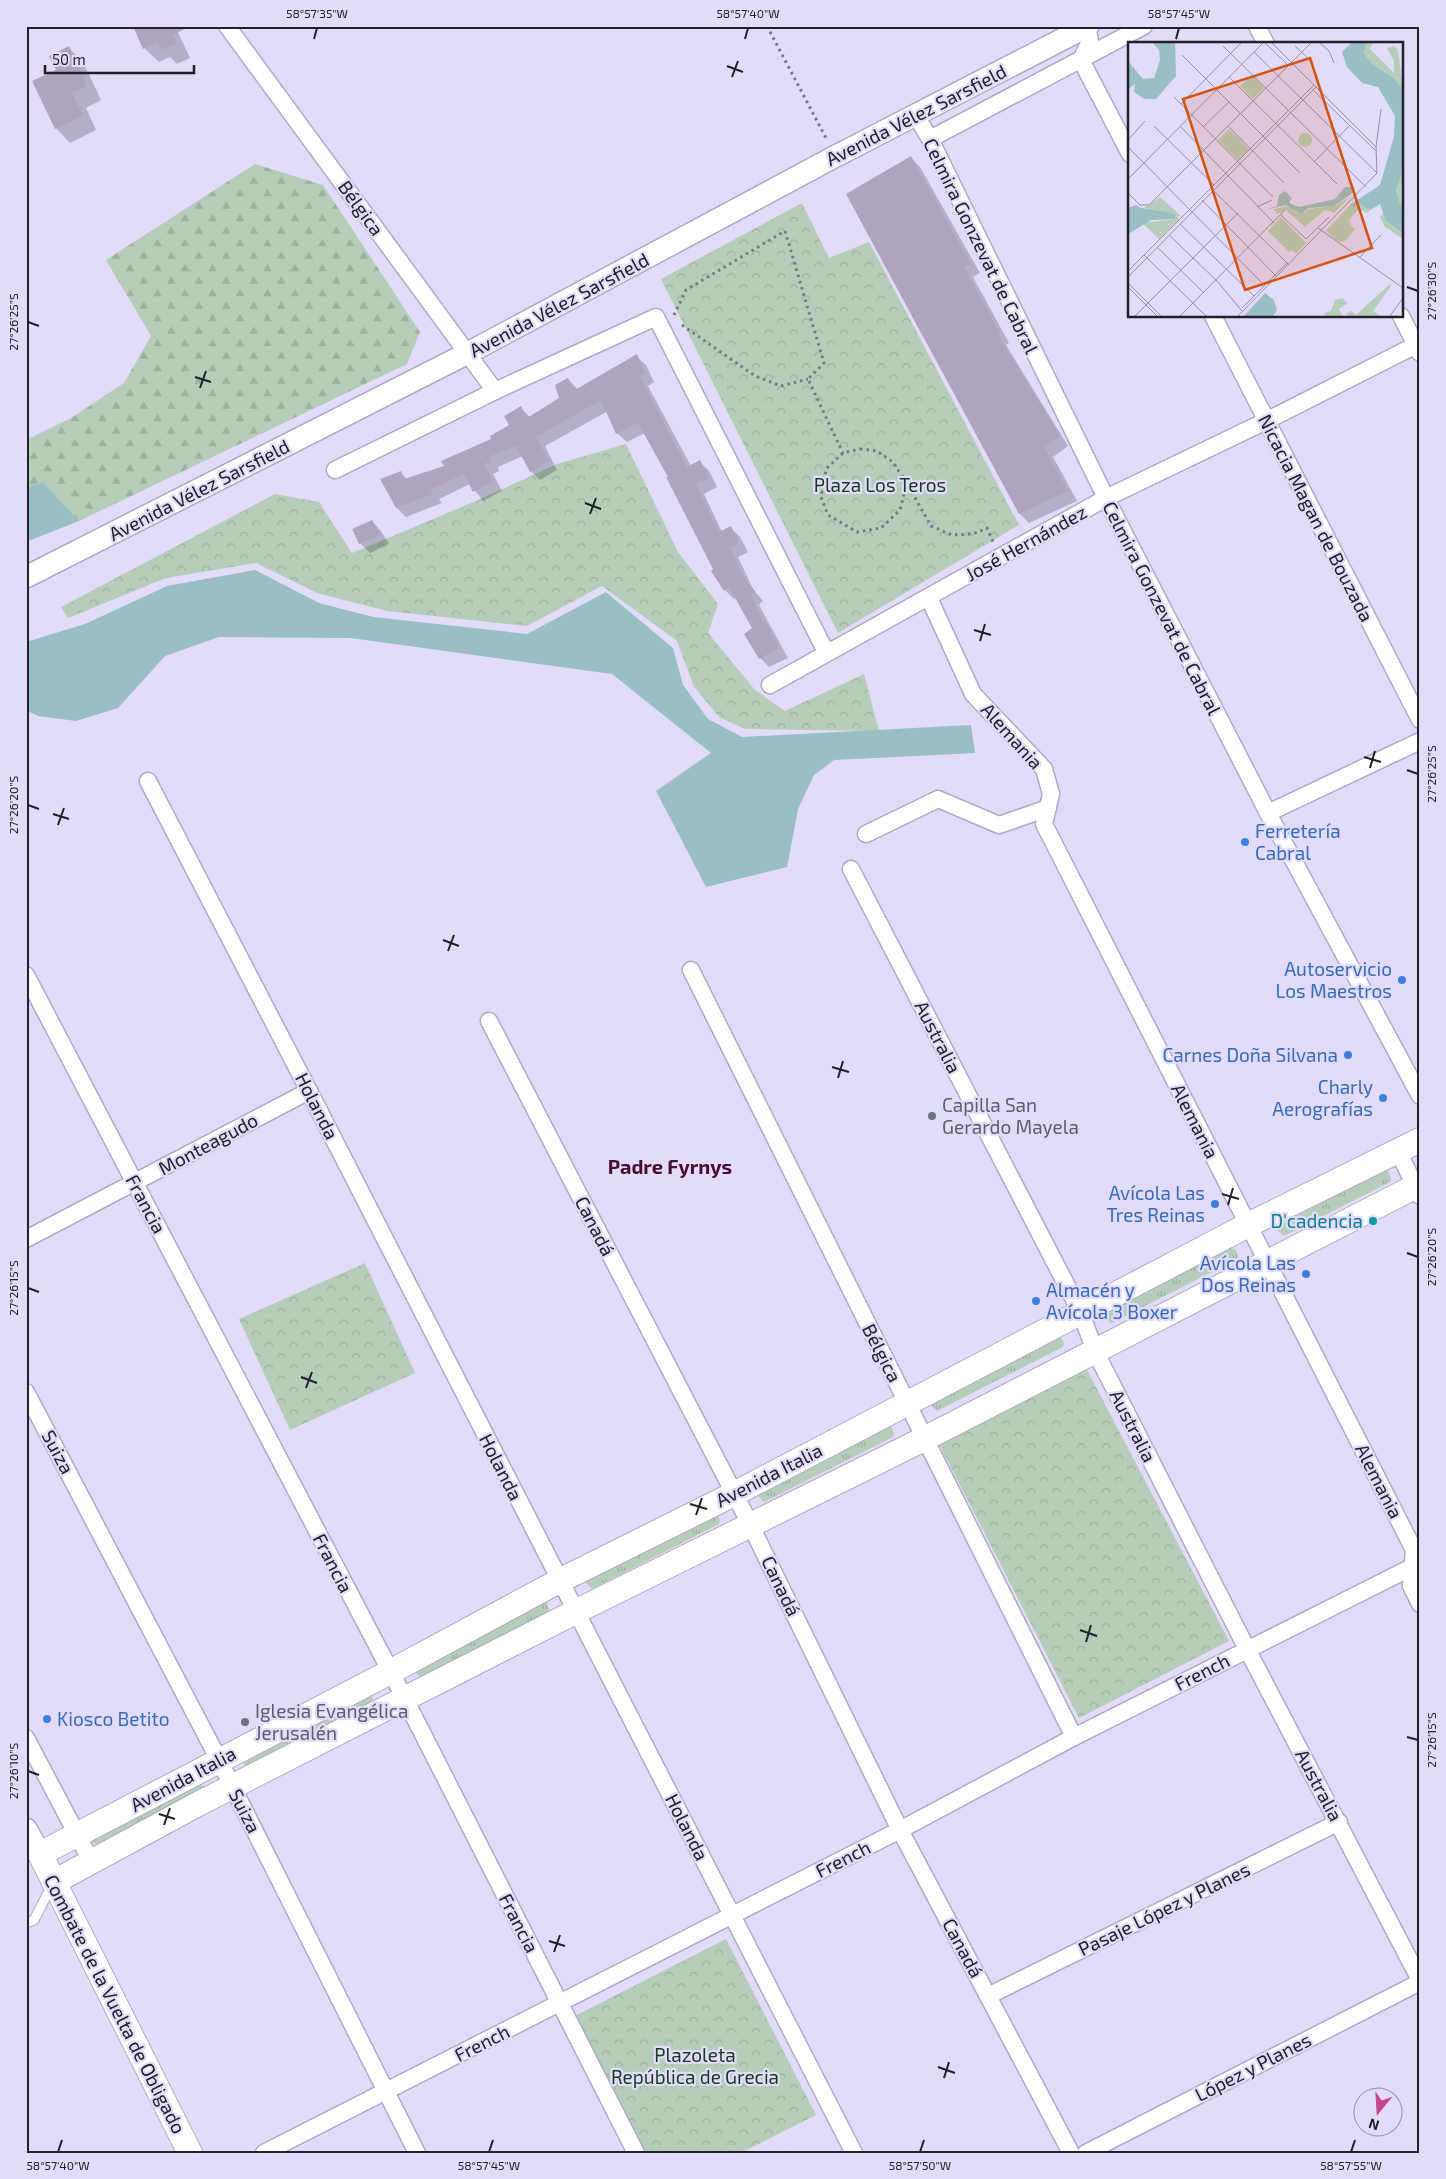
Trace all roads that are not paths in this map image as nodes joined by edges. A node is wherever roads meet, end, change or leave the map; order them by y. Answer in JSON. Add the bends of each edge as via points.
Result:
{"nodes":[{"id":1,"x":227,"y":26,"type":"edge"},
{"id":2,"x":1144,"y":26,"type":"edge"},
{"id":3,"x":1257,"y":26,"type":"edge"},
{"id":4,"x":1087,"y":27,"type":"edge"},
{"id":5,"x":1265,"y":42,"type":"edge"},
{"id":6,"x":1081,"y":60,"type":"junction"},
{"id":7,"x":915,"y":114,"type":"junction"},
{"id":8,"x":930,"y":139,"type":"junction"},
{"id":9,"x":1128,"y":150,"type":"edge"},
{"id":10,"x":1214,"y":318,"type":"edge"},
{"id":11,"x":1403,"y":318,"type":"edge"},
{"id":12,"x":1418,"y":347,"type":"edge"},
{"id":13,"x":468,"y":353,"type":"junction"},
{"id":14,"x":495,"y":391,"type":"junction"},
{"id":15,"x":1266,"y":421,"type":"junction"},
{"id":16,"x":335,"y":470,"type":"dead end"},
{"id":17,"x":1106,"y":498,"type":"junction"},
{"id":18,"x":26,"y":577,"type":"edge"},
{"id":19,"x":929,"y":598,"type":"junction"},
{"id":20,"x":826,"y":652,"type":"junction"},
{"id":21,"x":770,"y":685,"type":"dead end"},
{"id":22,"x":1420,"y":720,"type":"edge"},
{"id":23,"x":1420,"y":741,"type":"edge"},
{"id":24,"x":148,"y":781,"type":"dead end"},
{"id":25,"x":1048,"y":808,"type":"junction"},
{"id":26,"x":1268,"y":813,"type":"junction"},
{"id":27,"x":866,"y":834,"type":"dead end"},
{"id":28,"x":851,"y":869,"type":"dead end"},
{"id":29,"x":691,"y":970,"type":"dead end"},
{"id":30,"x":26,"y":975,"type":"edge"},
{"id":31,"x":489,"y":1021,"type":"dead end"},
{"id":32,"x":309,"y":1091,"type":"junction"},
{"id":33,"x":1420,"y":1096,"type":"edge"},
{"id":34,"x":1420,"y":1140,"type":"edge"},
{"id":35,"x":1398,"y":1151,"type":"junction"},
{"id":36,"x":135,"y":1182,"type":"junction"},
{"id":37,"x":1418,"y":1189,"type":"edge"},
{"id":38,"x":1248,"y":1225,"type":"junction"},
{"id":39,"x":26,"y":1239,"type":"edge"},
{"id":40,"x":1268,"y":1263,"type":"junction"},
{"id":41,"x":1080,"y":1313,"type":"junction"},
{"id":42,"x":1095,"y":1351,"type":"junction"},
{"id":43,"x":26,"y":1392,"type":"edge"},
{"id":44,"x":907,"y":1403,"type":"junction"},
{"id":45,"x":924,"y":1438,"type":"junction"},
{"id":46,"x":734,"y":1494,"type":"junction"},
{"id":47,"x":750,"y":1524,"type":"junction"},
{"id":48,"x":1416,"y":1565,"type":"edge"},
{"id":49,"x":559,"y":1581,"type":"junction"},
{"id":50,"x":1420,"y":1604,"type":"edge"},
{"id":51,"x":575,"y":1612,"type":"junction"},
{"id":52,"x":1247,"y":1649,"type":"junction"},
{"id":53,"x":390,"y":1672,"type":"junction"},
{"id":54,"x":405,"y":1699,"type":"junction"},
{"id":55,"x":1074,"y":1737,"type":"junction"},
{"id":56,"x":26,"y":1738,"type":"edge"},
{"id":57,"x":219,"y":1760,"type":"junction"},
{"id":58,"x":233,"y":1787,"type":"junction"},
{"id":59,"x":1339,"y":1822,"type":"junction"},
{"id":60,"x":26,"y":1829,"type":"edge"},
{"id":61,"x":900,"y":1830,"type":"junction"},
{"id":62,"x":78,"y":1835,"type":"junction"},
{"id":63,"x":40,"y":1854,"type":"junction"},
{"id":64,"x":91,"y":1861,"type":"junction"},
{"id":65,"x":54,"y":1882,"type":"junction"},
{"id":66,"x":733,"y":1916,"type":"junction"},
{"id":67,"x":26,"y":1923,"type":"edge"},
{"id":68,"x":1420,"y":1981,"type":"edge"},
{"id":69,"x":988,"y":1996,"type":"junction"},
{"id":70,"x":559,"y":2003,"type":"junction"},
{"id":71,"x":386,"y":2092,"type":"junction"},
{"id":72,"x":190,"y":2153,"type":"edge"},
{"id":73,"x":264,"y":2153,"type":"edge"},
{"id":74,"x":417,"y":2153,"type":"edge"},
{"id":75,"x":636,"y":2153,"type":"edge"},
{"id":76,"x":854,"y":2153,"type":"edge"},
{"id":77,"x":1071,"y":2153,"type":"edge"},
{"id":78,"x":1086,"y":2153,"type":"edge"}],
"edges":[{"from":1,"to":13,"type":"street","name":"Bélgica"},
{"from":2,"to":6,"type":"street","name":"Avenida Vélez Sarsfield"},
{"from":3,"to":5,"type":"street"},
{"from":4,"to":6,"type":"street","via":[[1090,42]]},
{"from":4,"to":7,"type":"street","name":"Avenida Vélez Sarsfield"},
{"from":6,"to":8,"type":"street","name":"Avenida Vélez Sarsfield"},
{"from":6,"to":9,"type":"street"},
{"from":7,"to":8,"type":"street","name":"Celmira Gonzevat de Cabral"},
{"from":7,"to":13,"type":"street","name":"Avenida Vélez Sarsfield"},
{"from":8,"to":17,"type":"street","name":"Celmira Gonzevat de Cabral"},
{"from":10,"to":15,"type":"street","name":"Nicacia Magan de Bouzada"},
{"from":11,"to":12,"type":"street"},
{"from":12,"to":15,"type":"street","name":"José Hernández"},
{"from":13,"to":14,"type":"street","name":"Bélgica"},
{"from":13,"to":18,"type":"street","name":"Avenida Vélez Sarsfield"},
{"from":14,"to":16,"type":"street"},
{"from":14,"to":20,"type":"street","via":[[656,317]]},
{"from":15,"to":17,"type":"street","name":"José Hernández"},
{"from":15,"to":22,"type":"street","name":"Nicacia Magan de Bouzada"},
{"from":17,"to":19,"type":"street","name":"José Hernández"},
{"from":17,"to":26,"type":"street","name":"Celmira Gonzevat de Cabral"},
{"from":19,"to":20,"type":"street","name":"José Hernández"},
{"from":19,"to":25,"type":"street","name":"Alemania","via":[[973,694],[1044,769],[1051,794]]},
{"from":20,"to":21,"type":"street","name":"José Hernández"},
{"from":23,"to":26,"type":"street"},
{"from":24,"to":32,"type":"street","name":"Holanda"},
{"from":25,"to":27,"type":"street","via":[[999,826],[938,799]]},
{"from":25,"to":38,"type":"street","name":"Alemania","via":[[1044,824]]},
{"from":26,"to":33,"type":"street","name":"Celmira Gonzevat de Cabral"},
{"from":28,"to":41,"type":"street","name":"Australia"},
{"from":29,"to":44,"type":"street","name":"Bélgica"},
{"from":30,"to":36,"type":"street","name":"Francia"},
{"from":31,"to":46,"type":"street","name":"Canadá"},
{"from":32,"to":36,"type":"street","name":"Monteagudo"},
{"from":32,"to":49,"type":"street","name":"Holanda"},
{"from":34,"to":35,"type":"main road","name":"Avenida Italia"},
{"from":35,"to":37,"type":"street"},
{"from":35,"to":38,"type":"main road","name":"Avenida Italia"},
{"from":36,"to":39,"type":"street","name":"Monteagudo"},
{"from":36,"to":53,"type":"street","name":"Francia"},
{"from":37,"to":40,"type":"main road","name":"Avenida Italia"},
{"from":38,"to":40,"type":"street","name":"Alemania"},
{"from":38,"to":41,"type":"main road","name":"Avenida Italia"},
{"from":40,"to":42,"type":"main road","name":"Avenida Italia"},
{"from":40,"to":48,"type":"street","name":"Alemania","via":[[1414,1550]]},
{"from":41,"to":42,"type":"street","name":"Australia"},
{"from":41,"to":44,"type":"main road","name":"Avenida Italia"},
{"from":42,"to":45,"type":"main road","name":"Avenida Italia"},
{"from":42,"to":52,"type":"street","name":"Australia"},
{"from":43,"to":57,"type":"street","name":"Suiza"},
{"from":44,"to":45,"type":"street","name":"Bélgica"},
{"from":44,"to":46,"type":"main road","name":"Avenida Italia"},
{"from":45,"to":47,"type":"main road","name":"Avenida Italia"},
{"from":45,"to":55,"type":"street","name":"Bélgica"},
{"from":46,"to":47,"type":"street","name":"Canadá"},
{"from":46,"to":49,"type":"main road","name":"Avenida Italia"},
{"from":47,"to":51,"type":"main road","name":"Avenida Italia"},
{"from":47,"to":61,"type":"street","name":"Canadá"},
{"from":48,"to":50,"type":"street","name":"Alemania","via":[[1411,1586]]},
{"from":48,"to":52,"type":"street","name":"French"},
{"from":49,"to":51,"type":"street","name":"Holanda"},
{"from":49,"to":53,"type":"main road","name":"Avenida Italia"},
{"from":51,"to":54,"type":"main road","name":"Avenida Italia"},
{"from":51,"to":66,"type":"street","name":"Holanda"},
{"from":52,"to":55,"type":"street","name":"French"},
{"from":52,"to":59,"type":"street","name":"Australia"},
{"from":53,"to":54,"type":"street","name":"Francia"},
{"from":53,"to":57,"type":"main road","name":"Avenida Italia"},
{"from":54,"to":58,"type":"main road","name":"Avenida Italia"},
{"from":54,"to":70,"type":"street","name":"Francia"},
{"from":55,"to":61,"type":"street","name":"French"},
{"from":56,"to":62,"type":"street"},
{"from":57,"to":58,"type":"street","name":"Suiza"},
{"from":57,"to":62,"type":"main road","name":"Avenida Italia"},
{"from":58,"to":64,"type":"main road","name":"Avenida Italia"},
{"from":58,"to":71,"type":"street","name":"Suiza"},
{"from":59,"to":68,"type":"street","name":"Australia"},
{"from":59,"to":69,"type":"street","name":"Pasaje López y Planes"},
{"from":60,"to":63,"type":"street","name":"Combate de la Vuelta de Obligado"},
{"from":61,"to":66,"type":"street","name":"French"},
{"from":61,"to":69,"type":"street","name":"Canadá"},
{"from":62,"to":63,"type":"main road","name":"Avenida Italia"},
{"from":62,"to":64,"type":"street"},
{"from":63,"to":65,"type":"main road","name":"Combate de la Vuelta de Obligado"},
{"from":64,"to":65,"type":"main road","name":"Avenida Italia"},
{"from":65,"to":67,"type":"lane","via":[[34,1920]]},
{"from":65,"to":72,"type":"main road","name":"Combate de la Vuelta de Obligado"},
{"from":66,"to":70,"type":"street","name":"French"},
{"from":66,"to":76,"type":"street","name":"Holanda"},
{"from":68,"to":78,"type":"street","name":"López y Planes"},
{"from":69,"to":77,"type":"street","name":"Canadá"},
{"from":70,"to":71,"type":"street","name":"French"},
{"from":70,"to":75,"type":"street","name":"Francia"},
{"from":71,"to":73,"type":"street","name":"French"},
{"from":71,"to":74,"type":"street","name":"Suiza"}]}
